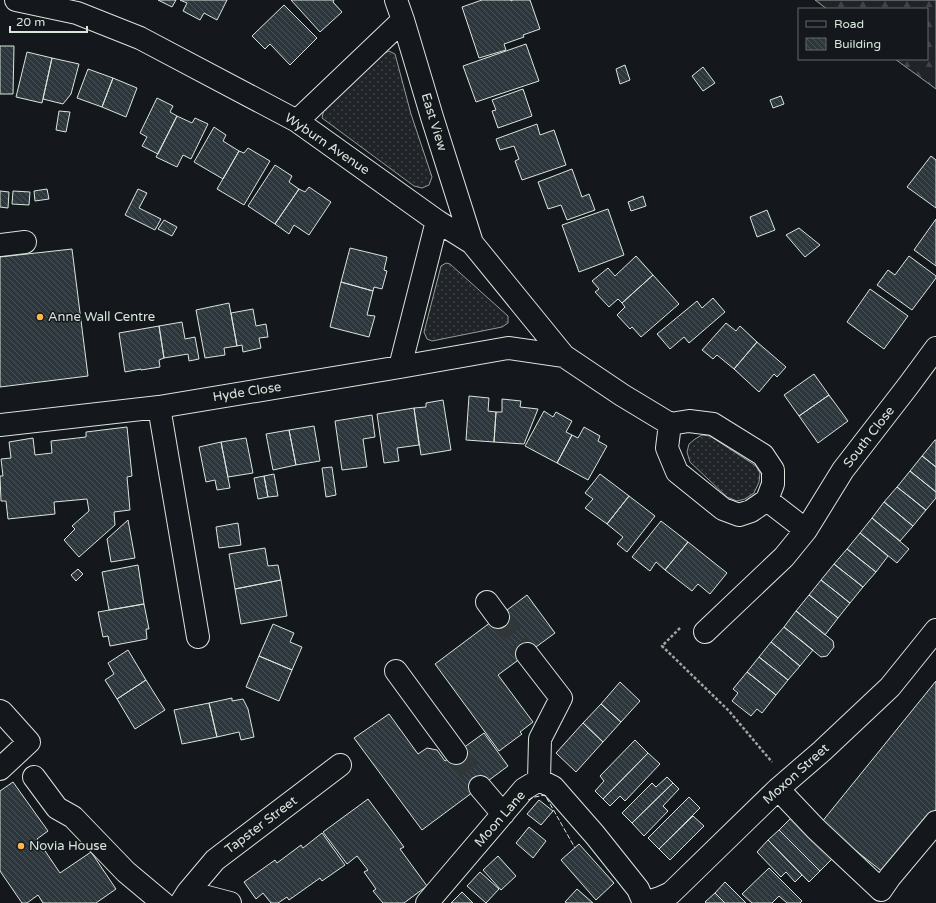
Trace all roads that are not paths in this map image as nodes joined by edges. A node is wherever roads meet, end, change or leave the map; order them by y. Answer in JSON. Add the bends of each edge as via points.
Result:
{"nodes":[{"id":1,"x":16,"y":0,"type":"edge"},
{"id":2,"x":400,"y":10,"type":"edge"},
{"id":3,"x":297,"y":121,"type":"junction"},
{"id":4,"x":438,"y":222,"type":"junction"},
{"id":5,"x":25,"y":242,"type":"dead end"},
{"id":6,"x":472,"y":243,"type":"junction"},
{"id":7,"x":0,"y":245,"type":"edge"},
{"id":8,"x":936,"y":348,"type":"edge"},
{"id":9,"x":564,"y":356,"type":"junction"},
{"id":10,"x":400,"y":367,"type":"junction"},
{"id":11,"x":159,"y":407,"type":"junction"},
{"id":12,"x":670,"y":424,"type":"junction"},
{"id":13,"x":0,"y":425,"type":"edge"},
{"id":14,"x":767,"y":500,"type":"junction"},
{"id":15,"x":806,"y":530,"type":"junction"},
{"id":16,"x":936,"y":630,"type":"edge"},
{"id":17,"x":705,"y":632,"type":"dead end"},
{"id":18,"x":198,"y":637,"type":"dead end"},
{"id":19,"x":527,"y":654,"type":"tunnel mouth"},
{"id":20,"x":396,"y":671,"type":"dead end"},
{"id":21,"x":0,"y":711,"type":"edge"},
{"id":22,"x":456,"y":753,"type":"tunnel mouth"},
{"id":23,"x":340,"y":765,"type":"dead end"},
{"id":24,"x":0,"y":769,"type":"edge"},
{"id":25,"x":34,"y":777,"type":"dead end"},
{"id":26,"x":539,"y":780,"type":"junction"},
{"id":27,"x":480,"y":787,"type":"tunnel mouth"},
{"id":28,"x":778,"y":789,"type":"junction"},
{"id":29,"x":503,"y":814,"type":"junction"},
{"id":30,"x":936,"y":822,"type":"edge"},
{"id":31,"x":170,"y":900,"type":"edge"},
{"id":32,"x":230,"y":903,"type":"edge"},
{"id":33,"x":427,"y":903,"type":"edge"},
{"id":34,"x":644,"y":903,"type":"edge"}],
"edges":[{"from":1,"to":3,"type":"street","name":"Wyburn Avenue","via":[[77,13],[140,38]]},
{"from":2,"to":3,"type":"street"},
{"from":2,"to":6,"type":"street","name":"East View"},
{"from":3,"to":4,"type":"street","name":"Wyburn Avenue"},
{"from":4,"to":6,"type":"street","name":"Wyburn Avenue"},
{"from":4,"to":10,"type":"street"},
{"from":5,"to":7,"type":"street"},
{"from":6,"to":9,"type":"street","name":"Wyburn Avenue"},
{"from":8,"to":15,"type":"street","name":"South Close","via":[[843,470]]},
{"from":9,"to":10,"type":"street","name":"Hyde Close","via":[[508,348]]},
{"from":9,"to":12,"type":"street"},
{"from":10,"to":11,"type":"street","name":"Hyde Close"},
{"from":11,"to":13,"type":"street","name":"Hyde Close"},
{"from":11,"to":18,"type":"street"},
{"from":12,"to":14,"type":"street","via":[[689,421],[713,424],[763,455],[773,470],[773,484]]},
{"from":12,"to":14,"type":"street","via":[[667,448],[677,472],[723,509],[739,515],[751,511]]},
{"from":14,"to":15,"type":"street"},
{"from":15,"to":17,"type":"street","name":"South Close","via":[[784,557]]},
{"from":16,"to":28,"type":"street","name":"Moxon Street","via":[[890,687]]},
{"from":19,"to":26,"type":"street","via":[[561,698],[540,739]]},
{"from":20,"to":22,"type":"street"},
{"from":21,"to":24,"type":"street","via":[[29,742]]},
{"from":23,"to":31,"type":"street","name":"Tapster Street","via":[[215,860]]},
{"from":25,"to":31,"type":"street","via":[[57,808],[73,817],[126,872]]},
{"from":26,"to":29,"type":"street","name":"Moon Lane","via":[[524,789]]},
{"from":26,"to":34,"type":"street","name":"Moxon Street","via":[[553,787],[595,835],[638,889]]},
{"from":27,"to":29,"type":"street"},
{"from":28,"to":30,"type":"street","via":[[881,890]]},
{"from":28,"to":34,"type":"street","name":"Moxon Street","via":[[671,893]]},
{"from":29,"to":33,"type":"street","name":"Moon Lane"},
{"from":31,"to":32,"type":"street"}]}
